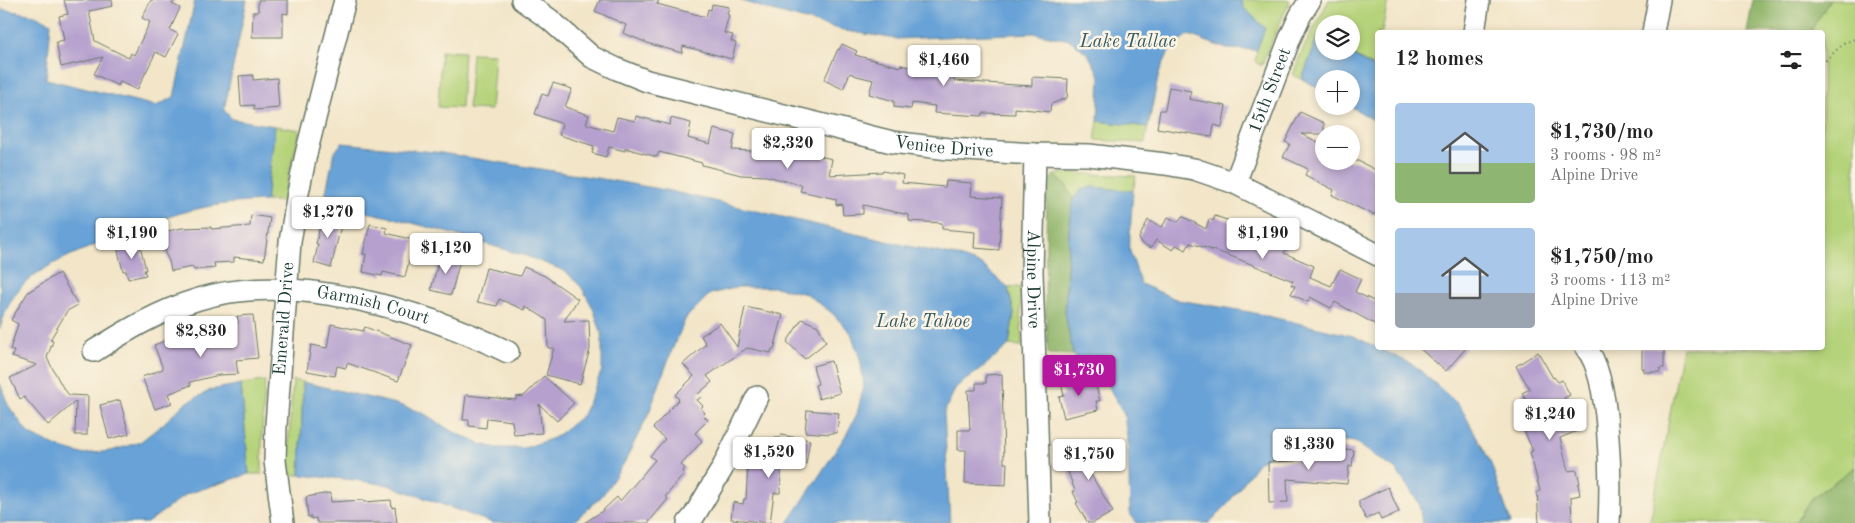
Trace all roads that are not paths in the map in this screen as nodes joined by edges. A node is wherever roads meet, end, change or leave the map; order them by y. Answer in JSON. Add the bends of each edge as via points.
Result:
{"nodes":[{"id":1,"x":346,"y":0,"type":"edge"},
{"id":2,"x":522,"y":0,"type":"edge"},
{"id":3,"x":1310,"y":0,"type":"edge"},
{"id":4,"x":1480,"y":0,"type":"edge"},
{"id":5,"x":1659,"y":0,"type":"edge"},
{"id":6,"x":1474,"y":30,"type":"edge"},
{"id":7,"x":1653,"y":30,"type":"edge"},
{"id":8,"x":1034,"y":154,"type":"junction"},
{"id":9,"x":1235,"y":183,"type":"junction"},
{"id":10,"x":1375,"y":253,"type":"edge"},
{"id":11,"x":288,"y":290,"type":"junction"},
{"id":12,"x":1587,"y":350,"type":"edge"},
{"id":13,"x":94,"y":351,"type":"dead end"},
{"id":14,"x":508,"y":352,"type":"dead end"},
{"id":15,"x":757,"y":397,"type":"dead end"},
{"id":16,"x":283,"y":523,"type":"edge"},
{"id":17,"x":688,"y":523,"type":"edge"},
{"id":18,"x":1040,"y":523,"type":"edge"},
{"id":19,"x":1609,"y":523,"type":"edge"}],
"edges":[{"from":1,"to":11,"type":"street","name":"Emerald Drive","via":[[298,193],[290,242]]},
{"from":2,"to":8,"type":"street","name":"Venice Drive","via":[[592,57],[647,81],[892,142]]},
{"from":3,"to":9,"type":"street","name":"15th Street","via":[[1290,38]]},
{"from":4,"to":6,"type":"street"},
{"from":5,"to":7,"type":"street"},
{"from":8,"to":9,"type":"street","name":"Venice Drive","via":[[1089,155],[1164,164],[1194,169]]},
{"from":8,"to":18,"type":"street","name":"Alpine Drive","via":[[1032,272]]},
{"from":9,"to":10,"type":"street","name":"Venice Drive"},
{"from":11,"to":13,"type":"street","name":"Garmish Court","via":[[232,292],[201,298],[164,311]]},
{"from":11,"to":14,"type":"street","name":"Garmish Court","via":[[340,296],[389,307],[473,335]]},
{"from":11,"to":16,"type":"street","name":"Emerald Drive","via":[[274,461]]},
{"from":12,"to":19,"type":"street","via":[[1596,367],[1608,430]]},
{"from":15,"to":17,"type":"street","via":[[722,469]]}]}
